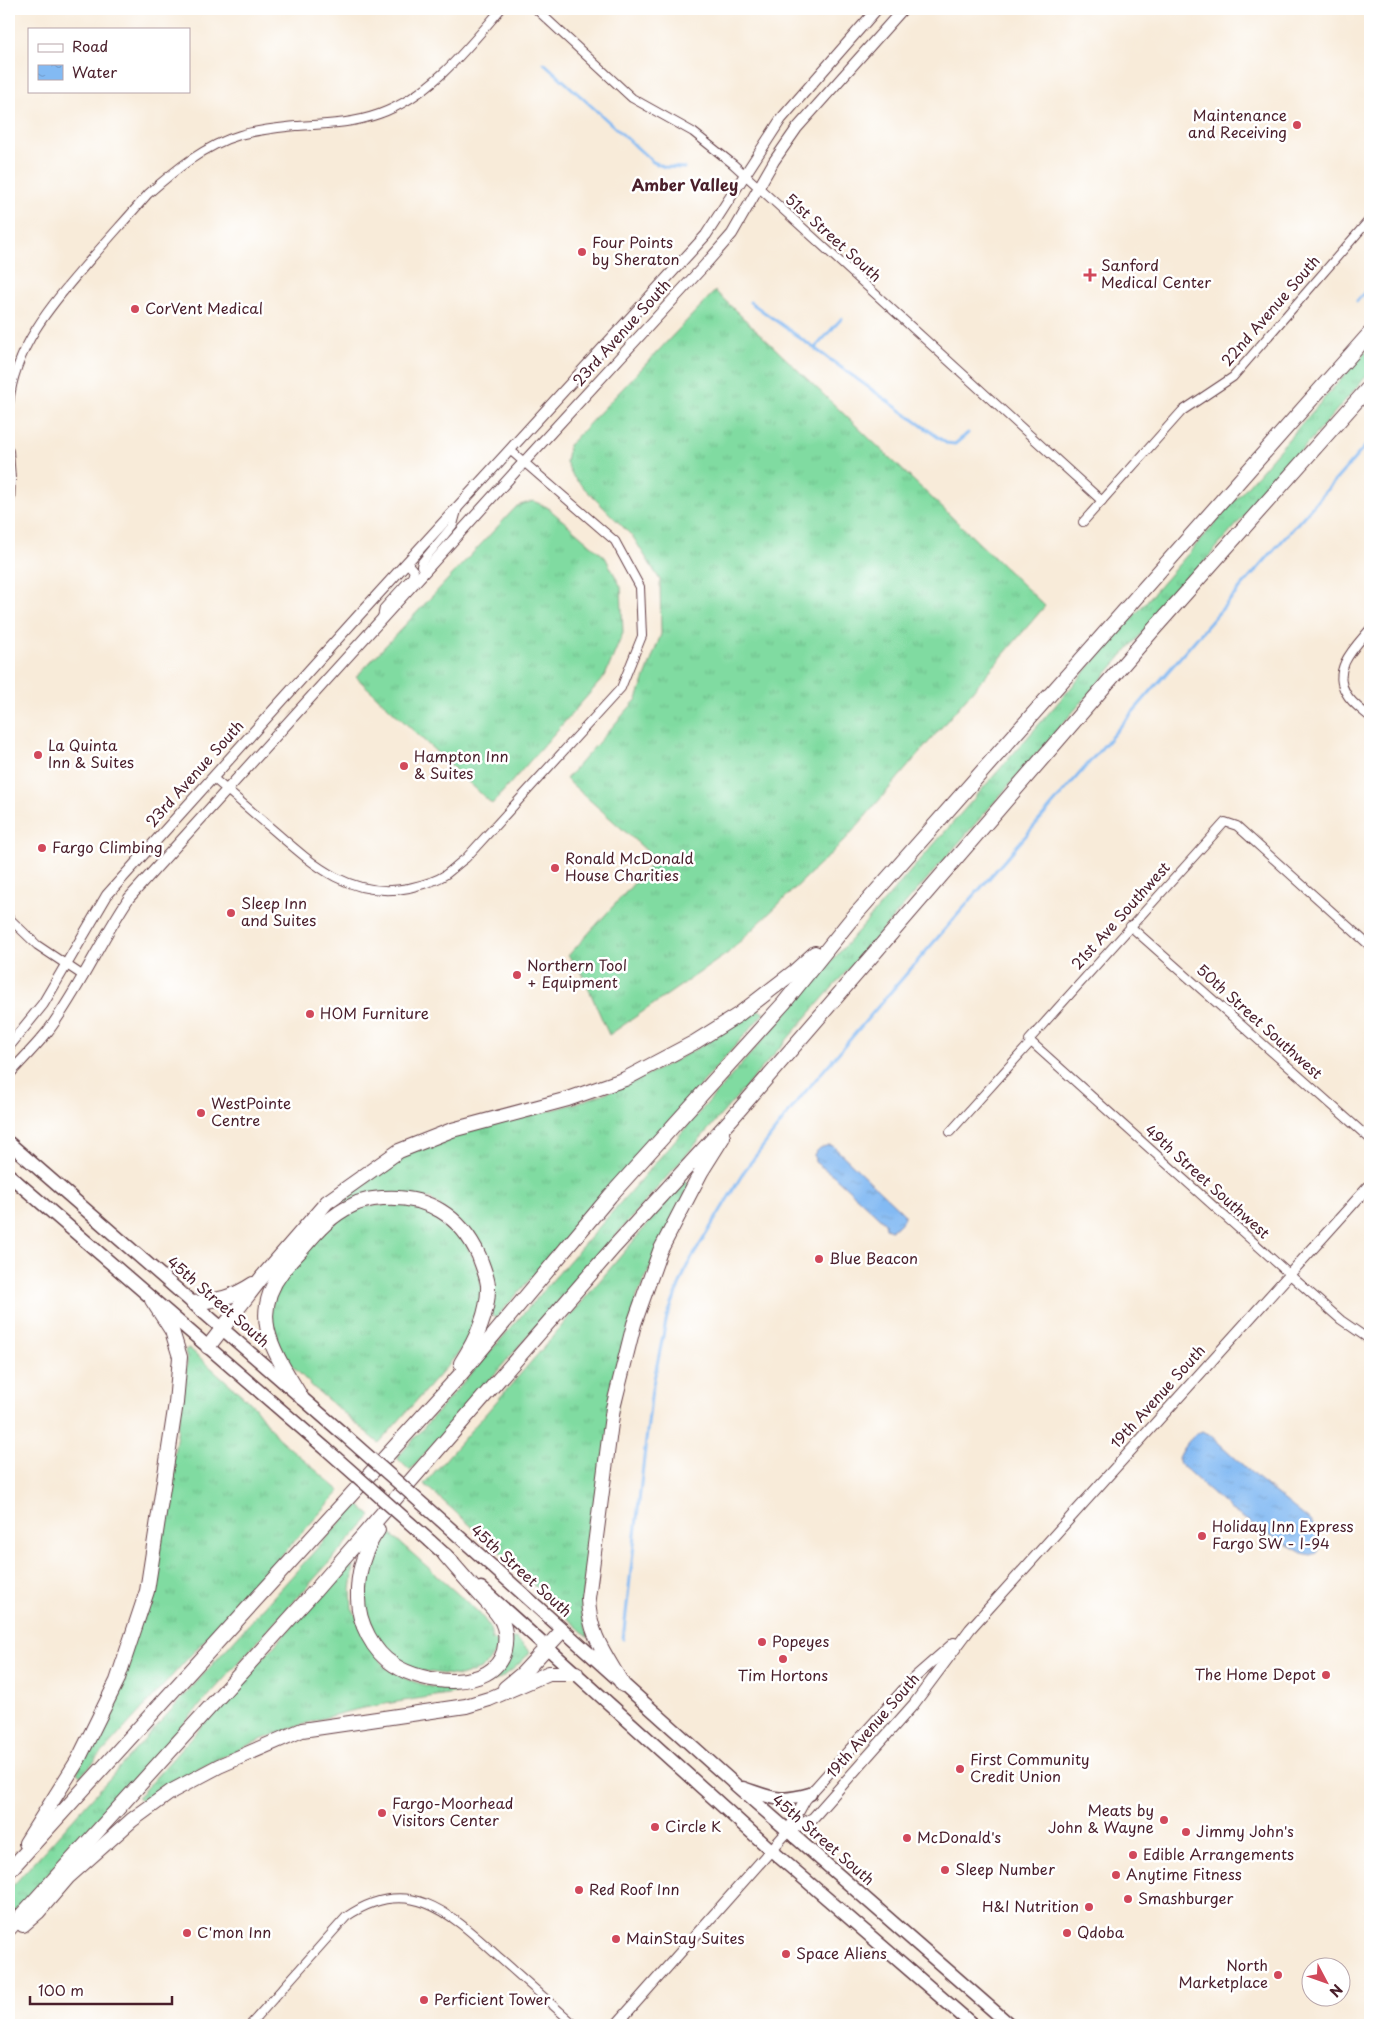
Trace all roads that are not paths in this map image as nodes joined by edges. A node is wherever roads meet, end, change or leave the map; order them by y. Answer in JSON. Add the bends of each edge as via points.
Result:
{"nodes":[{"id":1,"x":501,"y":9,"type":"edge"},
{"id":2,"x":536,"y":9,"type":"edge"},
{"id":3,"x":877,"y":9,"type":"edge"},
{"id":4,"x":903,"y":9,"type":"edge"},
{"id":5,"x":745,"y":176,"type":"junction"},
{"id":6,"x":760,"y":189,"type":"junction"},
{"id":7,"x":1370,"y":219,"type":"edge"},
{"id":8,"x":1367,"y":335,"type":"edge"},
{"id":9,"x":1370,"y":386,"type":"edge"},
{"id":10,"x":1370,"y":392,"type":"edge"},
{"id":11,"x":9,"y":404,"type":"edge"},
{"id":12,"x":1323,"y":441,"type":"junction"},
{"id":13,"x":510,"y":450,"type":"junction"},
{"id":14,"x":9,"y":452,"type":"edge"},
{"id":15,"x":524,"y":462,"type":"junction"},
{"id":16,"x":1102,"y":501,"type":"junction"},
{"id":17,"x":458,"y":507,"type":"junction"},
{"id":18,"x":1083,"y":522,"type":"dead end"},
{"id":19,"x":9,"y":528,"type":"edge"},
{"id":20,"x":407,"y":563,"type":"junction"},
{"id":21,"x":424,"y":572,"type":"junction"},
{"id":22,"x":382,"y":618,"type":"junction"},
{"id":23,"x":1370,"y":629,"type":"edge"},
{"id":24,"x":1370,"y":717,"type":"edge"},
{"id":25,"x":212,"y":778,"type":"junction"},
{"id":26,"x":227,"y":790,"type":"junction"},
{"id":27,"x":9,"y":918,"type":"edge"},
{"id":28,"x":849,"y":922,"type":"junction"},
{"id":29,"x":1130,"y":926,"type":"junction"},
{"id":30,"x":1370,"y":946,"type":"edge"},
{"id":31,"x":66,"y":964,"type":"junction"},
{"id":32,"x":82,"y":975,"type":"junction"},
{"id":33,"x":1030,"y":1041,"type":"junction"},
{"id":34,"x":9,"y":1046,"type":"edge"},
{"id":35,"x":9,"y":1074,"type":"edge"},
{"id":36,"x":743,"y":1106,"type":"junction"},
{"id":37,"x":950,"y":1132,"type":"dead end"},
{"id":38,"x":1370,"y":1139,"type":"edge"},
{"id":39,"x":9,"y":1143,"type":"edge"},
{"id":40,"x":9,"y":1175,"type":"edge"},
{"id":41,"x":1370,"y":1185,"type":"edge"},
{"id":42,"x":1289,"y":1274,"type":"junction"},
{"id":43,"x":263,"y":1276,"type":"junction"},
{"id":44,"x":152,"y":1300,"type":"junction"},
{"id":45,"x":193,"y":1303,"type":"junction"},
{"id":46,"x":223,"y":1328,"type":"junction"},
{"id":47,"x":1370,"y":1340,"type":"edge"},
{"id":48,"x":208,"y":1347,"type":"junction"},
{"id":49,"x":301,"y":1397,"type":"junction"},
{"id":50,"x":440,"y":1398,"type":"junction"},
{"id":51,"x":427,"y":1461,"type":"junction"},
{"id":52,"x":445,"y":1555,"type":"junction"},
{"id":53,"x":970,"y":1629,"type":"junction"},
{"id":54,"x":562,"y":1631,"type":"junction"},
{"id":55,"x":546,"y":1648,"type":"junction"},
{"id":56,"x":576,"y":1673,"type":"junction"},
{"id":57,"x":623,"y":1685,"type":"junction"},
{"id":58,"x":496,"y":1695,"type":"junction"},
{"id":59,"x":738,"y":1787,"type":"junction"},
{"id":60,"x":810,"y":1794,"type":"junction"},
{"id":61,"x":788,"y":1831,"type":"junction"},
{"id":62,"x":771,"y":1850,"type":"junction"},
{"id":63,"x":9,"y":1870,"type":"edge"},
{"id":64,"x":9,"y":1929,"type":"edge"},
{"id":65,"x":9,"y":1937,"type":"edge"},
{"id":66,"x":1003,"y":2023,"type":"edge"},
{"id":67,"x":250,"y":2025,"type":"edge"},
{"id":68,"x":575,"y":2025,"type":"edge"},
{"id":69,"x":616,"y":2025,"type":"edge"},
{"id":70,"x":973,"y":2025,"type":"edge"}],
"edges":[{"from":1,"to":11,"type":"street","via":[[442,75],[412,97],[380,113],[347,123],[240,135],[208,149],[160,184],[41,318],[24,349]]},
{"from":2,"to":5,"type":"street","name":"51st Street South","via":[[632,98],[693,132]]},
{"from":3,"to":5,"type":"street","name":"23rd Avenue South","via":[[781,119]]},
{"from":4,"to":6,"type":"street","name":"23rd Avenue South","via":[[797,128]]},
{"from":5,"to":6,"type":"street","name":"51st Street South"},
{"from":5,"to":13,"type":"street","name":"23rd Avenue South","via":[[706,235]]},
{"from":6,"to":15,"type":"street","name":"23rd Avenue South","via":[[732,234]]},
{"from":6,"to":16,"type":"street","name":"51st Street South"},
{"from":7,"to":16,"type":"street","name":"22nd Avenue South","via":[[1233,377],[1182,411]]},
{"from":8,"to":28,"type":"highway"},
{"from":9,"to":12,"type":"highway"},
{"from":10,"to":12,"type":"highway"},
{"from":12,"to":36,"type":"highway","via":[[1121,667]]},
{"from":13,"to":15,"type":"street"},
{"from":13,"to":17,"type":"street","name":"23rd Avenue South"},
{"from":14,"to":19,"type":"street"},
{"from":15,"to":21,"type":"street","name":"23rd Avenue South"},
{"from":15,"to":26,"type":"street","via":[[615,541],[640,587],[642,636],[621,688],[466,858],[444,876],[421,885],[379,890],[334,877],[296,851]]},
{"from":16,"to":18,"type":"street","name":"22nd Avenue South"},
{"from":17,"to":20,"type":"street","name":"23rd Avenue South"},
{"from":17,"to":21,"type":"street","name":"23rd Avenue South","via":[[453,525],[422,562]]},
{"from":20,"to":22,"type":"street","name":"23rd Avenue South","via":[[414,571],[412,576],[384,608]]},
{"from":20,"to":25,"type":"street","name":"23rd Avenue South"},
{"from":21,"to":22,"type":"street","name":"23rd Avenue South"},
{"from":22,"to":26,"type":"street","name":"23rd Avenue South"},
{"from":23,"to":24,"type":"street","via":[[1344,662],[1341,678],[1344,691]]},
{"from":25,"to":26,"type":"street"},
{"from":25,"to":31,"type":"street","name":"23rd Avenue South","via":[[107,895]]},
{"from":26,"to":32,"type":"street","name":"23rd Avenue South","via":[[129,898]]},
{"from":27,"to":31,"type":"street","via":[[37,944]]},
{"from":28,"to":43,"type":"highway","via":[[795,971],[738,1015],[625,1079],[560,1101],[452,1130],[399,1151],[327,1202]]},
{"from":28,"to":50,"type":"highway","via":[[784,1003],[610,1196]]},
{"from":29,"to":30,"type":"street","name":"21st Ave Southwest","via":[[1225,822],[1237,826]]},
{"from":29,"to":33,"type":"street","name":"21st Ave Southwest"},
{"from":29,"to":38,"type":"street","name":"50th Street Southwest"},
{"from":31,"to":32,"type":"street"},
{"from":31,"to":34,"type":"street","name":"23rd Avenue South","via":[[43,1004]]},
{"from":32,"to":35,"type":"street","name":"23rd Avenue South","via":[[47,1032]]},
{"from":33,"to":37,"type":"street","name":"21st Ave Southwest"},
{"from":33,"to":42,"type":"street","name":"49th Street Southwest"},
{"from":36,"to":51,"type":"highway","via":[[614,1247]]},
{"from":36,"to":57,"type":"highway","via":[[701,1172],[660,1251],[634,1324],[613,1408],[588,1616],[592,1632]]},
{"from":39,"to":45,"type":"main road","name":"45th Street South"},
{"from":40,"to":44,"type":"main road"},
{"from":41,"to":42,"type":"street","name":"19th Avenue South"},
{"from":42,"to":47,"type":"street","name":"49th Street Southwest","via":[[1341,1320]]},
{"from":42,"to":53,"type":"street","name":"19th Avenue South"},
{"from":43,"to":45,"type":"highway","via":[[226,1299]]},
{"from":43,"to":46,"type":"highway"},
{"from":44,"to":48,"type":"main road"},
{"from":44,"to":63,"type":"highway","via":[[172,1331],[180,1357],[147,1591],[117,1681],[78,1760]]},
{"from":45,"to":46,"type":"main road","name":"45th Street South"},
{"from":46,"to":48,"type":"highway"},
{"from":46,"to":49,"type":"main road","name":"45th Street South"},
{"from":48,"to":52,"type":"main road","bridge":true},
{"from":49,"to":50,"type":"highway","via":[[267,1333],[268,1301],[274,1286],[281,1273],[332,1217],[354,1204],[400,1196],[443,1211],[459,1226],[474,1247],[488,1284],[482,1325]]},
{"from":49,"to":54,"type":"main road","name":"45th Street South","bridge":true},
{"from":50,"to":63,"type":"highway"},
{"from":51,"to":52,"type":"highway","via":[[368,1543],[357,1582],[358,1604],[361,1620],[373,1643],[393,1665],[430,1680],[458,1681],[488,1672],[497,1665],[506,1645],[503,1622]]},
{"from":51,"to":64,"type":"highway","via":[[314,1592]]},
{"from":52,"to":55,"type":"main road"},
{"from":53,"to":60,"type":"street","name":"19th Avenue South","via":[[914,1678]]},
{"from":53,"to":61,"type":"street","name":"19th Avenue South","via":[[914,1704],[813,1818]]},
{"from":54,"to":55,"type":"highway"},
{"from":54,"to":57,"type":"main road","name":"45th Street South"},
{"from":55,"to":56,"type":"main road"},
{"from":55,"to":58,"type":"highway","via":[[522,1674]]},
{"from":56,"to":58,"type":"highway","via":[[550,1673]]},
{"from":56,"to":62,"type":"main road"},
{"from":57,"to":59,"type":"main road","name":"45th Street South"},
{"from":58,"to":65,"type":"highway","via":[[466,1706],[302,1730],[219,1766],[172,1791],[132,1820],[68,1877],[38,1912]]},
{"from":59,"to":60,"type":"main road","via":[[777,1800]]},
{"from":59,"to":61,"type":"main road","name":"45th Street South"},
{"from":60,"to":61,"type":"street","name":"19th Avenue South"},
{"from":61,"to":62,"type":"street","name":"19th Avenue South"},
{"from":61,"to":66,"type":"main road","name":"45th Street South"},
{"from":62,"to":69,"type":"street","name":"19th Avenue South"},
{"from":62,"to":70,"type":"main road"},
{"from":67,"to":68,"type":"street","via":[[346,1917],[375,1901],[406,1898],[444,1911]]}]}
